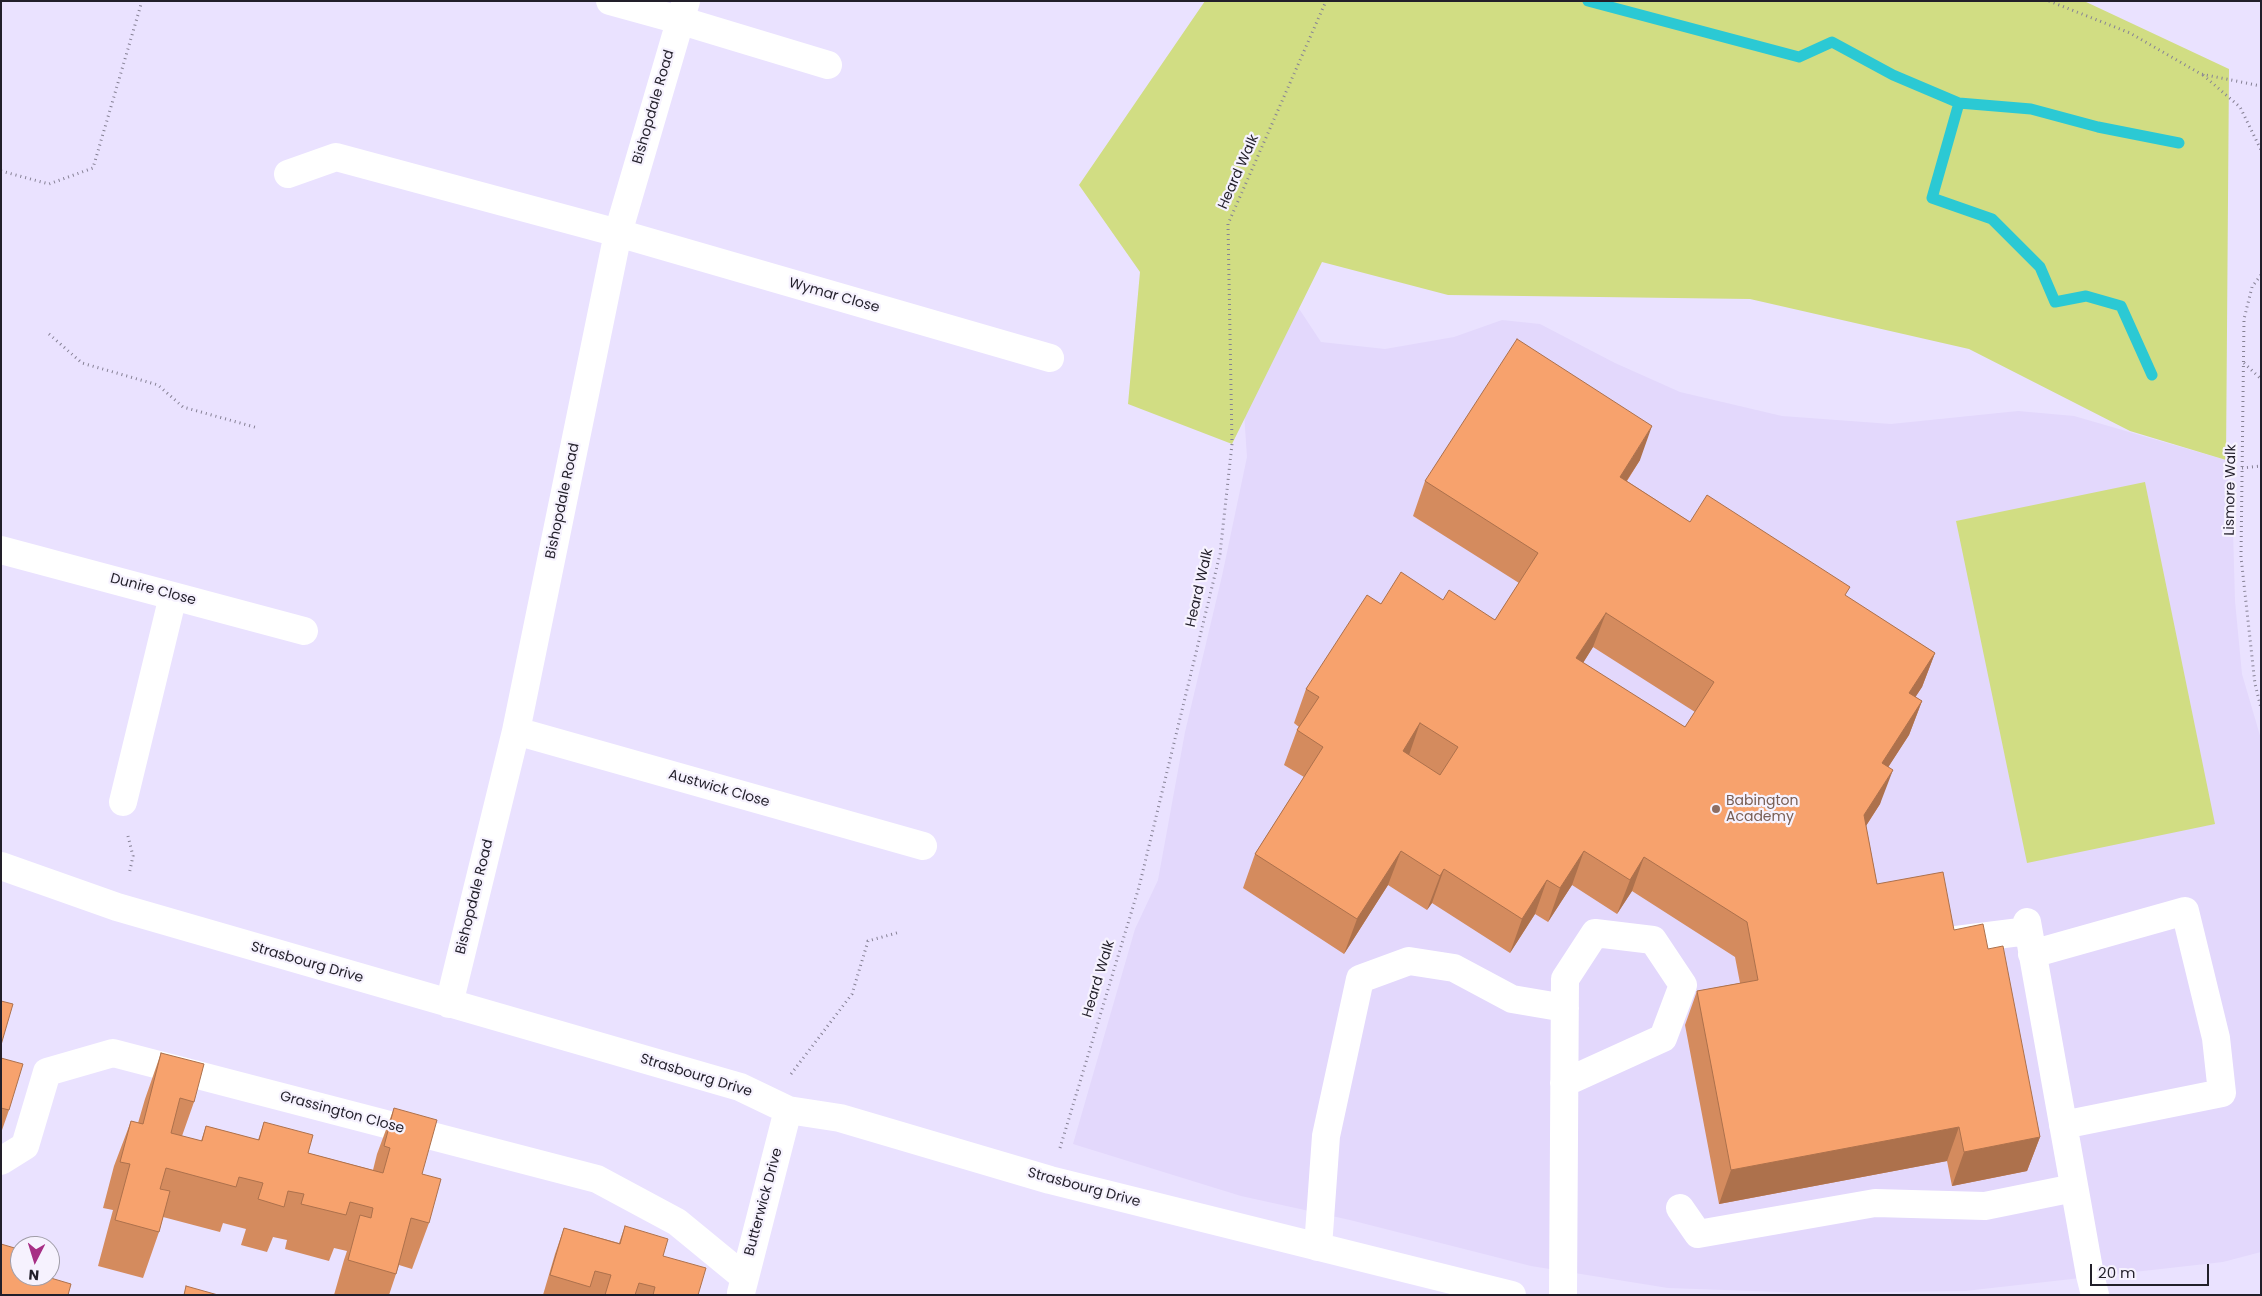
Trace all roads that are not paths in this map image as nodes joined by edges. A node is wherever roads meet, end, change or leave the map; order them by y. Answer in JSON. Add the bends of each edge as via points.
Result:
{"nodes":[{"id":1,"x":610,"y":1,"type":"edge"},
{"id":2,"x":683,"y":11,"type":"edge"},
{"id":3,"x":828,"y":65,"type":"dead end"},
{"id":4,"x":288,"y":174,"type":"dead end"},
{"id":5,"x":618,"y":233,"type":"junction"},
{"id":6,"x":1050,"y":358,"type":"dead end"},
{"id":7,"x":1,"y":550,"type":"edge"},
{"id":8,"x":173,"y":596,"type":"junction"},
{"id":9,"x":304,"y":631,"type":"dead end"},
{"id":10,"x":516,"y":731,"type":"junction"},
{"id":11,"x":123,"y":802,"type":"road end"},
{"id":12,"x":923,"y":846,"type":"dead end"},
{"id":13,"x":1,"y":866,"type":"edge"},
{"id":14,"x":2029,"y":936,"type":"junction"},
{"id":15,"x":1943,"y":942,"type":"edge"},
{"id":16,"x":449,"y":1004,"type":"junction"},
{"id":17,"x":1565,"y":1008,"type":"junction"},
{"id":18,"x":1564,"y":1083,"type":"junction"},
{"id":19,"x":779,"y":1106,"type":"junction"},
{"id":20,"x":2063,"y":1125,"type":"junction"},
{"id":21,"x":1,"y":1161,"type":"edge"},
{"id":22,"x":2074,"y":1188,"type":"junction"},
{"id":23,"x":1680,"y":1208,"type":"dead end"},
{"id":24,"x":1318,"y":1247,"type":"junction"},
{"id":25,"x":742,"y":1286,"type":"edge"},
{"id":26,"x":1512,"y":1295,"type":"edge"},
{"id":27,"x":1563,"y":1295,"type":"edge"},
{"id":28,"x":2095,"y":1295,"type":"edge"}],
"edges":[{"from":1,"to":2,"type":"street"},
{"from":2,"to":3,"type":"street"},
{"from":2,"to":5,"type":"street","name":"Bishopdale Road"},
{"from":4,"to":5,"type":"street","name":"Wymar Close","via":[[336,157]]},
{"from":5,"to":6,"type":"street","name":"Wymar Close"},
{"from":5,"to":10,"type":"street","name":"Bishopdale Road"},
{"from":7,"to":8,"type":"street","name":"Dunire Close"},
{"from":8,"to":9,"type":"street","name":"Dunire Close"},
{"from":8,"to":11,"type":"street"},
{"from":10,"to":12,"type":"street","name":"Austwick Close"},
{"from":10,"to":16,"type":"street","name":"Bishopdale Road"},
{"from":13,"to":16,"type":"street","name":"Strasbourg Drive","via":[[117,907]]},
{"from":14,"to":15,"type":"street"},
{"from":14,"to":20,"type":"street"},
{"from":14,"to":20,"type":"street","via":[[2185,912],[2216,1038],[2222,1093]]},
{"from":16,"to":19,"type":"street","name":"Strasbourg Drive","via":[[740,1087]]},
{"from":17,"to":18,"type":"street"},
{"from":17,"to":18,"type":"street","via":[[1565,980],[1594,933],[1653,940],[1683,984],[1662,1038]]},
{"from":17,"to":24,"type":"street","via":[[1512,999],[1454,968],[1409,961],[1360,979],[1326,1136]]},
{"from":18,"to":27,"type":"street"},
{"from":19,"to":24,"type":"street","name":"Strasbourg Drive","via":[[840,1118],[1050,1180]]},
{"from":19,"to":25,"type":"street","name":"Butterwick Drive"},
{"from":20,"to":22,"type":"street"},
{"from":21,"to":25,"type":"street","name":"Grassington Close","via":[[25,1146],[47,1072],[113,1053],[597,1179],[677,1222]]},
{"from":22,"to":23,"type":"street","via":[[1985,1206],[1875,1204],[1698,1234]]},
{"from":22,"to":28,"type":"street"},
{"from":24,"to":26,"type":"street","name":"Strasbourg Drive"}]}
